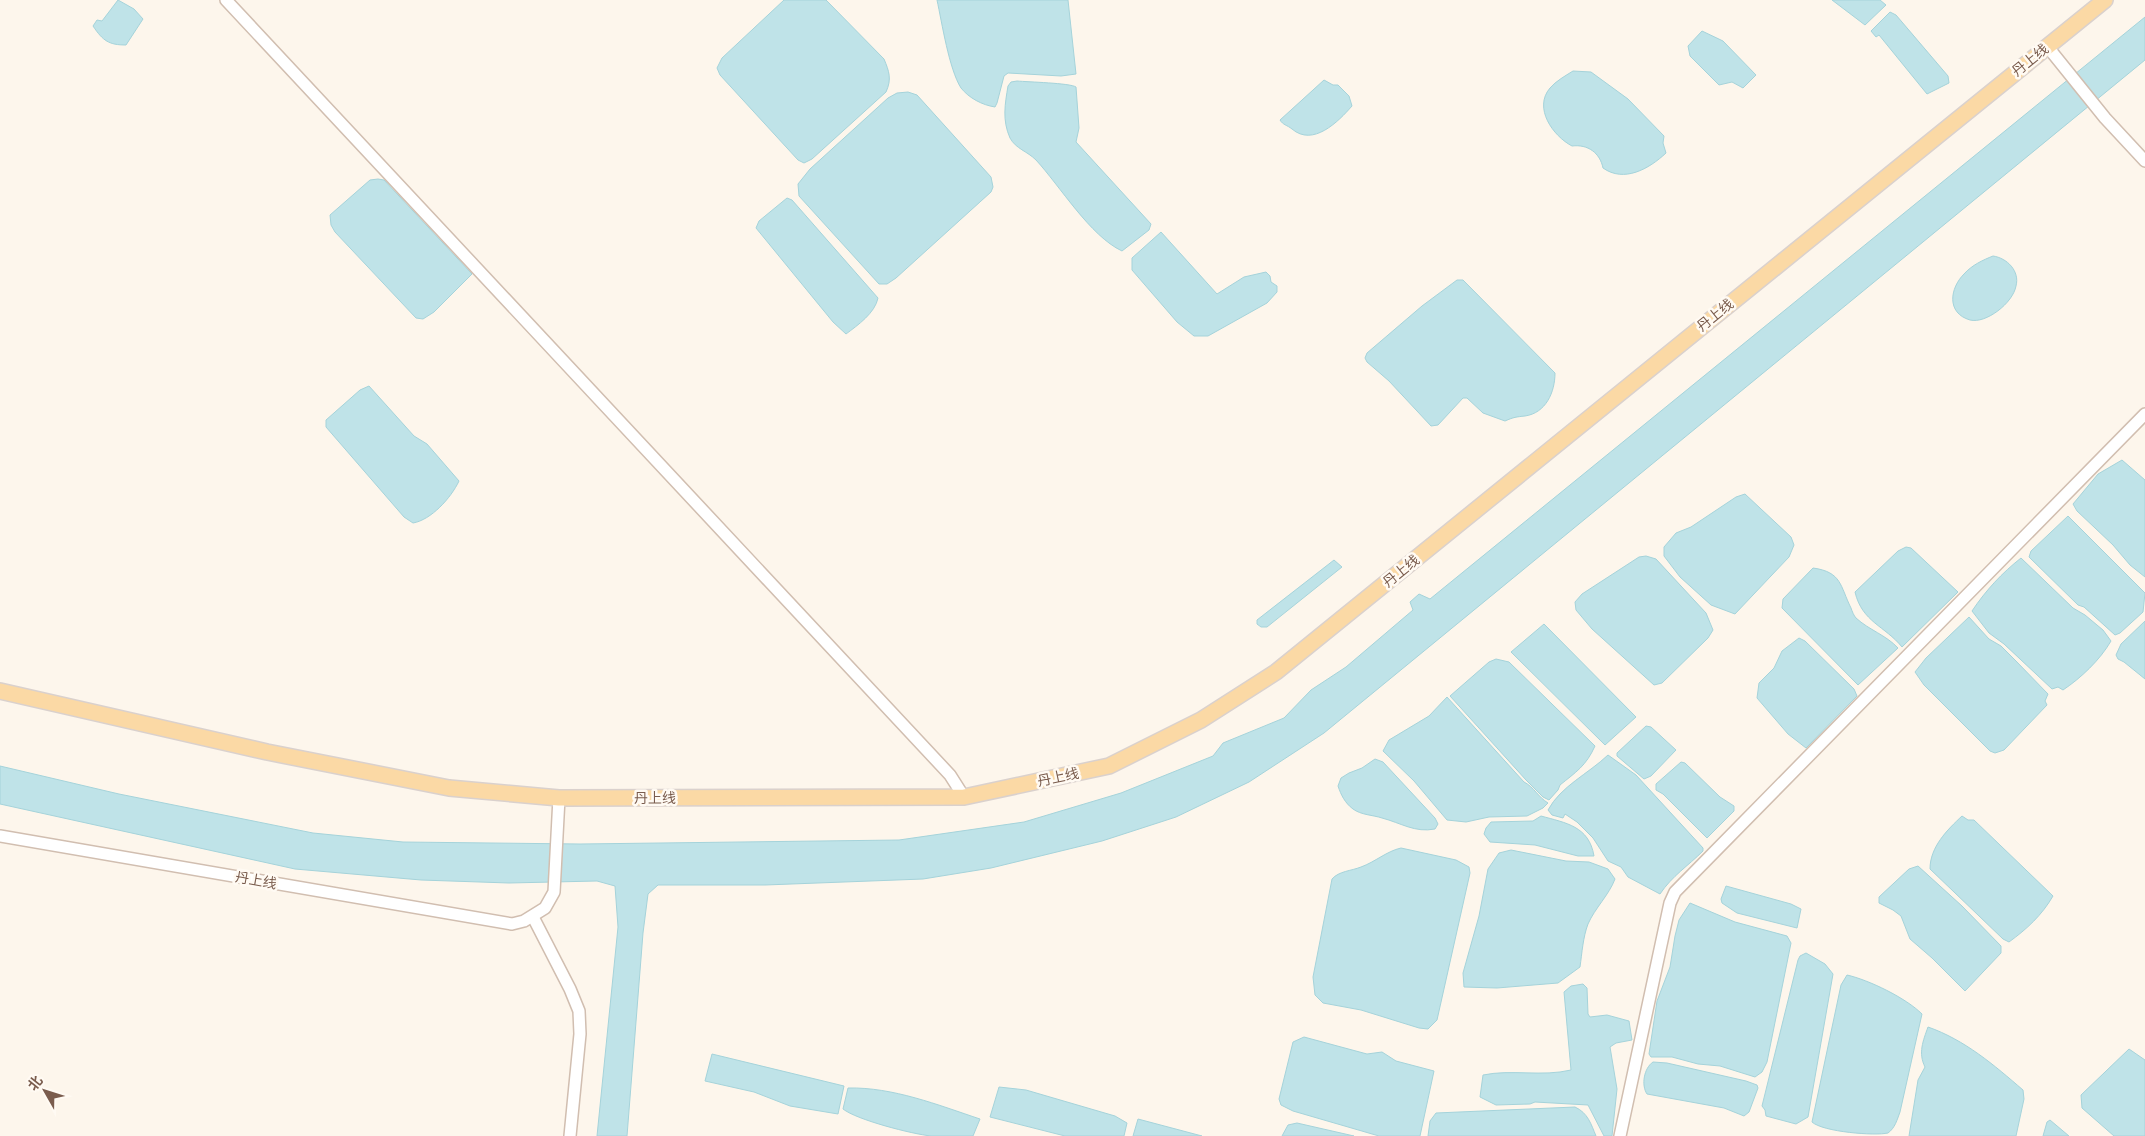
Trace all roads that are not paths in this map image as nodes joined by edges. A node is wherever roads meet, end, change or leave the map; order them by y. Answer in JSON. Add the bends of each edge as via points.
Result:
{"nodes":[{"id":1,"x":226,"y":0,"type":"edge"},
{"id":2,"x":2105,"y":0,"type":"edge"},
{"id":3,"x":2047,"y":46,"type":"junction"},
{"id":4,"x":2145,"y":161,"type":"edge"},
{"id":5,"x":2145,"y":414,"type":"edge"},
{"id":6,"x":0,"y":691,"type":"edge"},
{"id":7,"x":964,"y":797,"type":"junction"},
{"id":8,"x":559,"y":798,"type":"junction"},
{"id":9,"x":0,"y":836,"type":"edge"},
{"id":10,"x":532,"y":917,"type":"junction"},
{"id":11,"x":570,"y":1136,"type":"edge"},
{"id":12,"x":1620,"y":1136,"type":"edge"}],
"edges":[{"from":1,"to":7,"type":"street","via":[[950,775]]},
{"from":2,"to":3,"type":"main road","name":"丹上线"},
{"from":3,"to":4,"type":"street"},
{"from":3,"to":7,"type":"main road","name":"丹上线","via":[[1276,672],[1201,720],[1109,766]]},
{"from":5,"to":12,"type":"street","via":[[1674,892]]},
{"from":6,"to":8,"type":"main road","name":"丹上线","via":[[267,752],[449,788]]},
{"from":7,"to":8,"type":"main road","name":"丹上线"},
{"from":8,"to":10,"type":"street","name":"丹上线","via":[[554,892],[545,908]]},
{"from":9,"to":10,"type":"street","name":"丹上线","via":[[512,924]]},
{"from":10,"to":11,"type":"street","via":[[579,1011],[580,1034]]}]}
